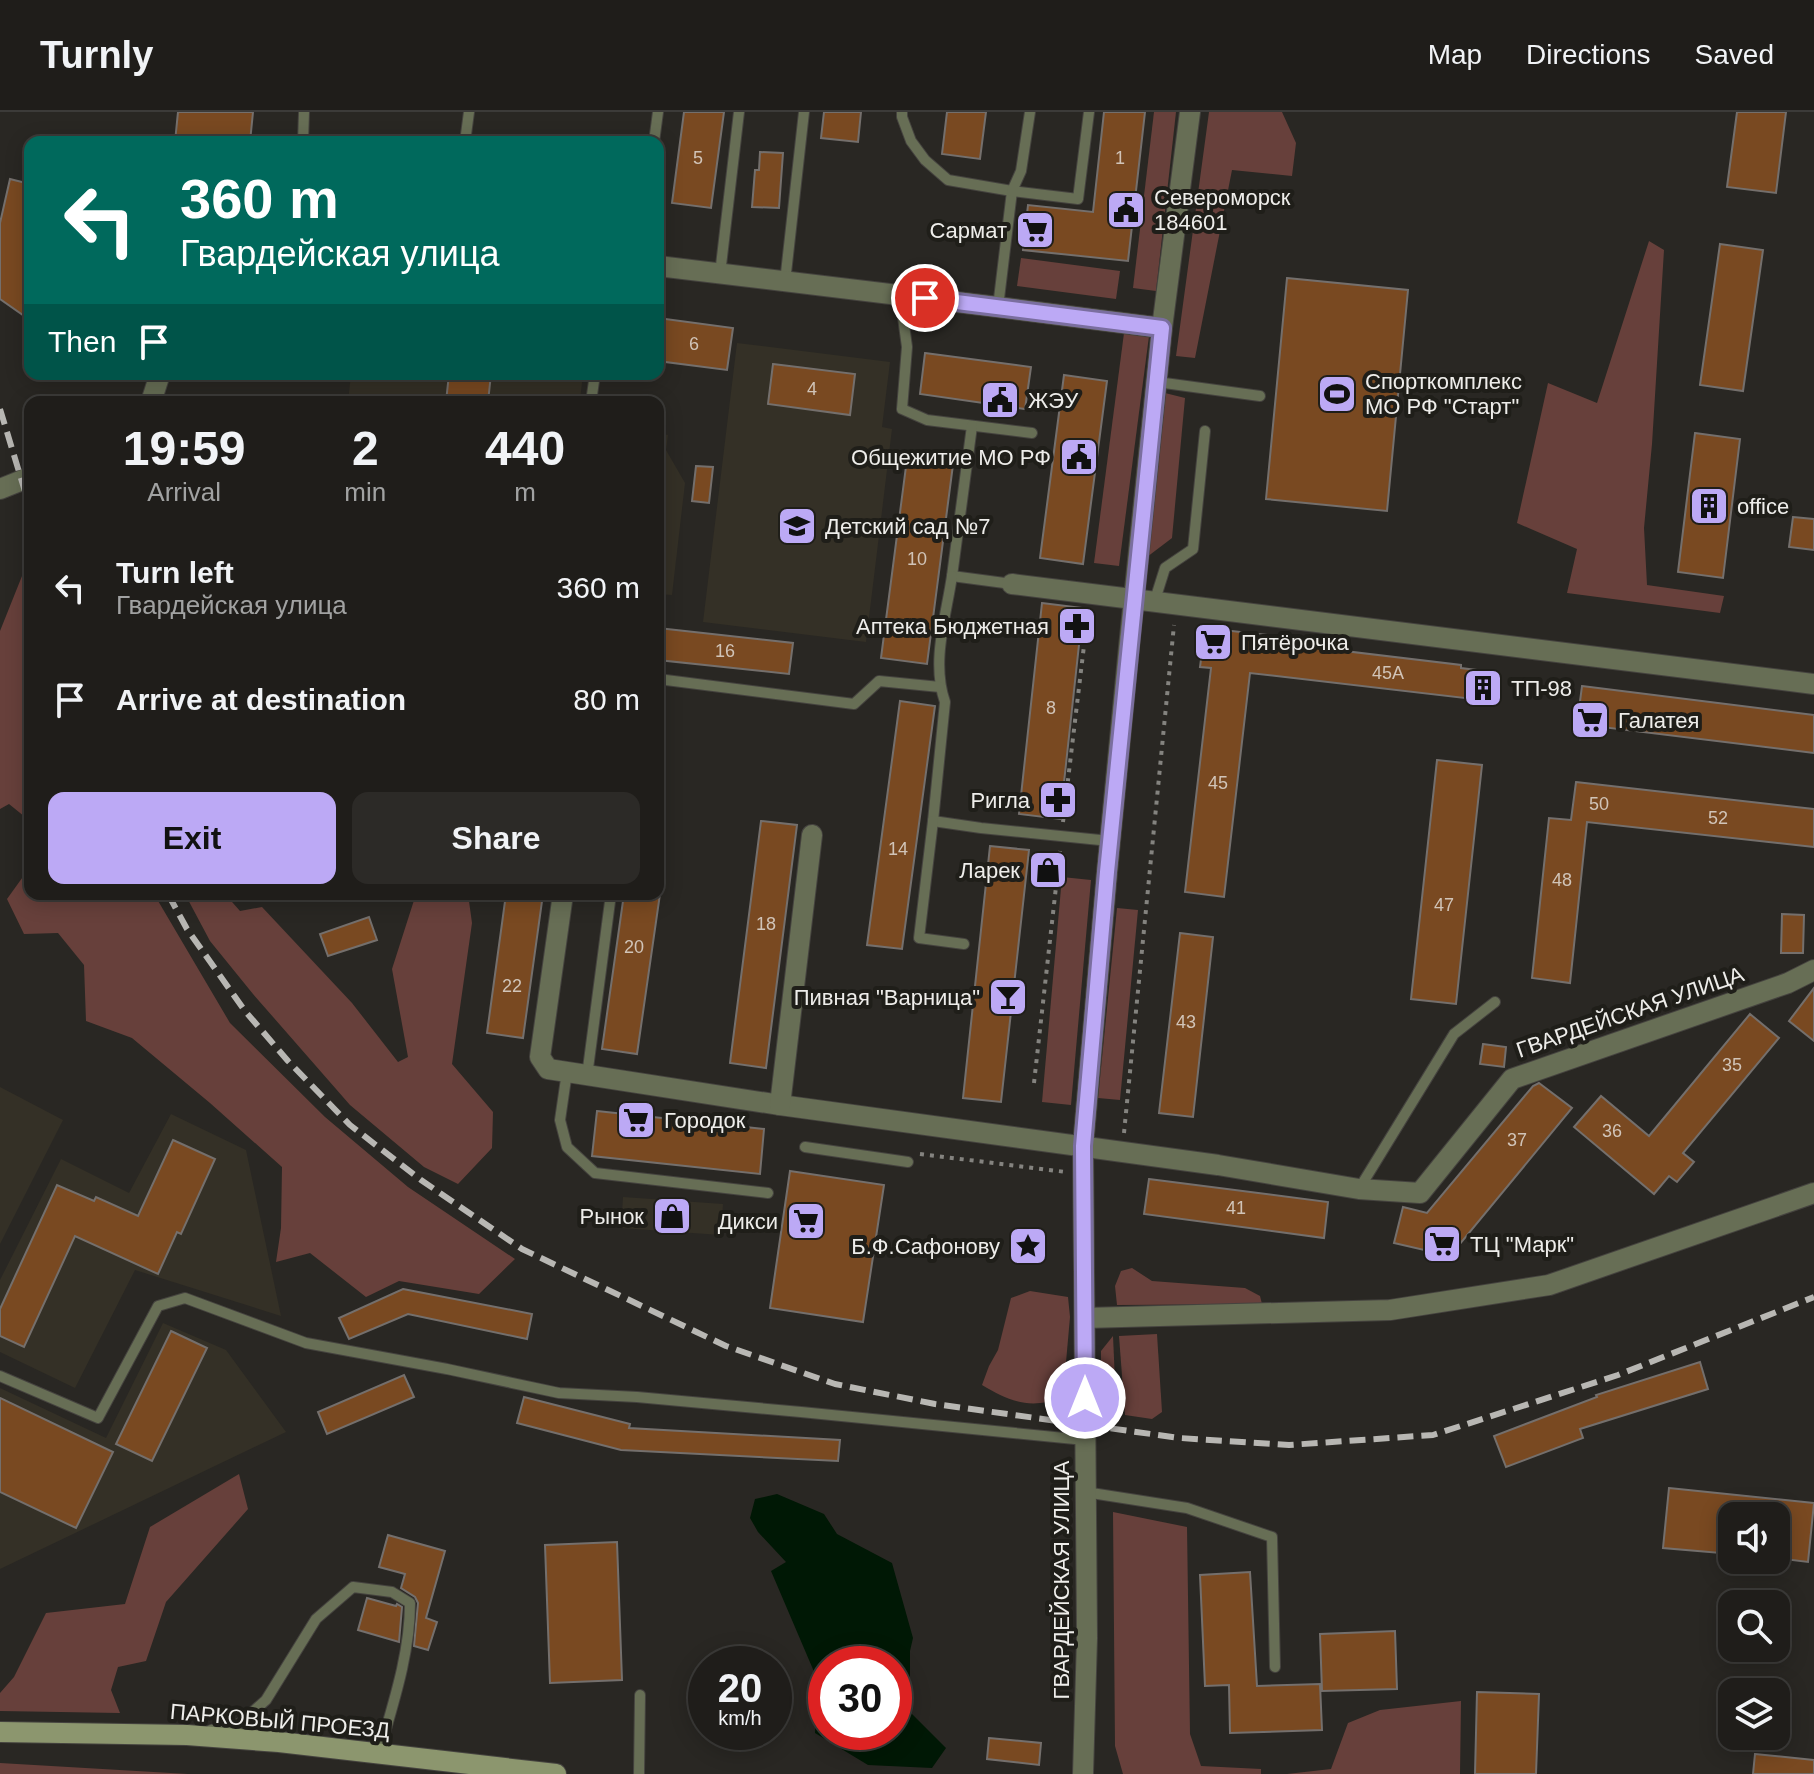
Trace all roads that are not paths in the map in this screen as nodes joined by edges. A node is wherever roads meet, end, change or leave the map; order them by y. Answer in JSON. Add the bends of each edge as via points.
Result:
{"nodes":[{"id":1,"x":304,"y":112,"type":"edge"},
{"id":2,"x":469,"y":112,"type":"edge"},
{"id":3,"x":658,"y":112,"type":"edge"},
{"id":4,"x":739,"y":112,"type":"edge"},
{"id":5,"x":804,"y":112,"type":"edge"},
{"id":6,"x":902,"y":112,"type":"edge"},
{"id":7,"x":1030,"y":112,"type":"edge"},
{"id":8,"x":1089,"y":112,"type":"edge"},
{"id":9,"x":1190,"y":112,"type":"edge"},
{"id":10,"x":303,"y":136,"type":"edge"},
{"id":11,"x":466,"y":136,"type":"edge"},
{"id":12,"x":655,"y":136,"type":"edge"},
{"id":13,"x":1012,"y":191,"type":"junction"},
{"id":14,"x":664,"y":267,"type":"edge"},
{"id":15,"x":720,"y":274,"type":"junction"},
{"id":16,"x":785,"y":282,"type":"junction"},
{"id":17,"x":900,"y":295,"type":"junction"},
{"id":18,"x":998,"y":307,"type":"junction"},
{"id":19,"x":1162,"y":328,"type":"junction"},
{"id":20,"x":1157,"y":382,"type":"junction"},
{"id":21,"x":1260,"y":396,"type":"dead end"},
{"id":22,"x":972,"y":426,"type":"junction"},
{"id":23,"x":1205,"y":431,"type":"dead end"},
{"id":24,"x":1032,"y":433,"type":"dead end"},
{"id":25,"x":24,"y":479,"type":"edge"},
{"id":26,"x":0,"y":489,"type":"edge"},
{"id":27,"x":952,"y":576,"type":"junction"},
{"id":28,"x":1012,"y":584,"type":"joint"},
{"id":29,"x":1144,"y":602,"type":"junction"},
{"id":30,"x":664,"y":680,"type":"edge"},
{"id":31,"x":1814,"y":684,"type":"edge"},
{"id":32,"x":940,"y":687,"type":"junction"},
{"id":33,"x":933,"y":821,"type":"junction"},
{"id":34,"x":812,"y":835,"type":"dead end"},
{"id":35,"x":1110,"y":841,"type":"junction"},
{"id":36,"x":562,"y":900,"type":"edge"},
{"id":37,"x":610,"y":900,"type":"edge"},
{"id":38,"x":964,"y":944,"type":"dead end"},
{"id":39,"x":1814,"y":970,"type":"edge"},
{"id":40,"x":1495,"y":1002,"type":"dead end"},
{"id":41,"x":577,"y":1074,"type":"junction"},
{"id":42,"x":780,"y":1105,"type":"junction"},
{"id":43,"x":1083,"y":1146,"type":"junction"},
{"id":44,"x":805,"y":1147,"type":"dead end"},
{"id":45,"x":909,"y":1158,"type":"road end"},
{"id":46,"x":1359,"y":1189,"type":"junction"},
{"id":47,"x":768,"y":1193,"type":"dead end"},
{"id":48,"x":1814,"y":1193,"type":"edge"},
{"id":49,"x":1085,"y":1318,"type":"junction"},
{"id":50,"x":0,"y":1376,"type":"edge"},
{"id":51,"x":1085,"y":1440,"type":"junction"},
{"id":52,"x":1085,"y":1492,"type":"junction"},
{"id":53,"x":1275,"y":1667,"type":"dead end"},
{"id":54,"x":640,"y":1695,"type":"dead end"},
{"id":55,"x":0,"y":1732,"type":"edge"},
{"id":56,"x":187,"y":1735,"type":"junction"},
{"id":57,"x":379,"y":1753,"type":"junction"},
{"id":58,"x":556,"y":1774,"type":"edge"},
{"id":59,"x":639,"y":1774,"type":"edge"},
{"id":60,"x":1083,"y":1774,"type":"edge"}],
"edges":[{"from":1,"to":10,"type":"lane"},
{"from":2,"to":11,"type":"lane"},
{"from":3,"to":12,"type":"lane"},
{"from":4,"to":15,"type":"lane"},
{"from":5,"to":16,"type":"lane"},
{"from":6,"to":13,"type":"lane","via":[[911,141],[948,180]]},
{"from":7,"to":13,"type":"lane","via":[[1021,171]]},
{"from":8,"to":13,"type":"lane","via":[[1078,199]]},
{"from":9,"to":19,"type":"street","name":"ГВАРДЕЙСКАЯ УЛИЦА"},
{"from":13,"to":18,"type":"lane"},
{"from":14,"to":15,"type":"street"},
{"from":15,"to":16,"type":"street"},
{"from":16,"to":17,"type":"street"},
{"from":17,"to":18,"type":"street"},
{"from":17,"to":22,"type":"lane","via":[[907,347],[902,409],[927,420]]},
{"from":18,"to":19,"type":"street"},
{"from":19,"to":20,"type":"street","name":"ГВАРДЕЙСКАЯ УЛИЦА"},
{"from":20,"to":21,"type":"lane"},
{"from":20,"to":29,"type":"street","name":"ГВАРДЕЙСКАЯ УЛИЦА"},
{"from":22,"to":24,"type":"lane"},
{"from":22,"to":27,"type":"lane"},
{"from":23,"to":29,"type":"lane","via":[[1193,549],[1165,568]]},
{"from":25,"to":26,"type":"street"},
{"from":27,"to":28,"type":"lane"},
{"from":27,"to":32,"type":"lane","via":[[938,665]]},
{"from":28,"to":29,"type":"street"},
{"from":29,"to":31,"type":"street"},
{"from":29,"to":35,"type":"street","name":"ГВАРДЕЙСКАЯ УЛИЦА"},
{"from":30,"to":32,"type":"lane","via":[[854,704],[879,681]]},
{"from":32,"to":33,"type":"lane","via":[[945,702]]},
{"from":33,"to":35,"type":"lane"},
{"from":33,"to":38,"type":"lane","via":[[919,938]]},
{"from":34,"to":42,"type":"street"},
{"from":35,"to":43,"type":"street","name":"ГВАРДЕЙСКАЯ УЛИЦА"},
{"from":36,"to":41,"type":"street","via":[[540,1057],[548,1069]]},
{"from":37,"to":41,"type":"lane"},
{"from":39,"to":46,"type":"street","name":"ГВАРДЕЙСКАЯ УЛИЦА","via":[[1512,1079],[1420,1193]]},
{"from":40,"to":46,"type":"lane","via":[[1454,1034]]},
{"from":41,"to":42,"type":"street","name":"ГВАРДЕЙСКАЯ УЛИЦА"},
{"from":41,"to":47,"type":"lane","via":[[560,1120],[567,1147],[595,1173]]},
{"from":42,"to":43,"type":"street","name":"ГВАРДЕЙСКАЯ УЛИЦА"},
{"from":43,"to":46,"type":"street","name":"ГВАРДЕЙСКАЯ УЛИЦА"},
{"from":43,"to":49,"type":"street","name":"ГВАРДЕЙСКАЯ УЛИЦА"},
{"from":44,"to":45,"type":"lane"},
{"from":48,"to":49,"type":"street","via":[[1549,1285],[1390,1310]]},
{"from":49,"to":51,"type":"street","name":"ГВАРДЕЙСКАЯ УЛИЦА"},
{"from":50,"to":51,"type":"lane","via":[[98,1418],[158,1306],[185,1298],[306,1343],[559,1393]]},
{"from":51,"to":52,"type":"street","name":"ГВАРДЕЙСКАЯ УЛИЦА"},
{"from":52,"to":53,"type":"lane","via":[[1187,1508],[1272,1537]]},
{"from":52,"to":60,"type":"street","name":"ГВАРДЕЙСКАЯ УЛИЦА"},
{"from":54,"to":59,"type":"lane"},
{"from":55,"to":56,"type":"main road","name":"ПАРКОВЫЙ ПРОЕЗД"},
{"from":56,"to":57,"type":"main road","name":"ПАРКОВЫЙ ПРОЕЗД"},
{"from":56,"to":57,"type":"lane","via":[[239,1724],[266,1700],[316,1619],[353,1587],[392,1592],[410,1603],[399,1684]]},
{"from":57,"to":58,"type":"main road","name":"ПАРКОВЫЙ ПРОЕЗД"}]}
